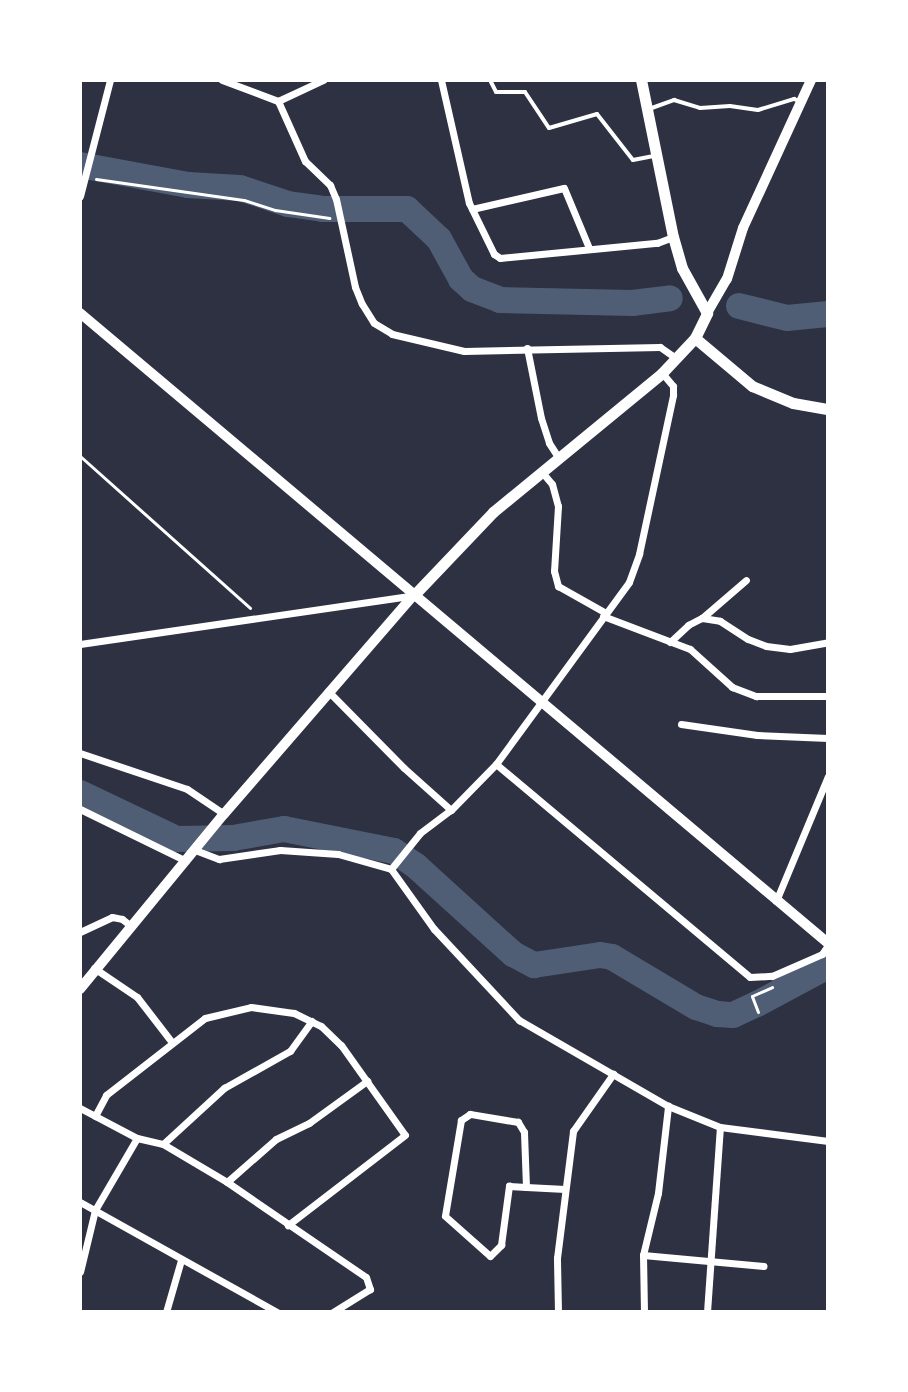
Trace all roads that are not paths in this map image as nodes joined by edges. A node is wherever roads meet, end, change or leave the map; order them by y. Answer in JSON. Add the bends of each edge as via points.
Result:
{"nodes":[{"id":1,"x":110,"y":80,"type":"edge"},
{"id":2,"x":222,"y":80,"type":"edge"},
{"id":3,"x":323,"y":80,"type":"edge"},
{"id":4,"x":441,"y":80,"type":"edge"},
{"id":5,"x":490,"y":80,"type":"edge"},
{"id":6,"x":641,"y":80,"type":"edge"},
{"id":7,"x":811,"y":80,"type":"edge"},
{"id":8,"x":278,"y":101,"type":"junction"},
{"id":9,"x":801,"y":102,"type":"junction"},
{"id":10,"x":647,"y":109,"type":"junction"},
{"id":11,"x":656,"y":155,"type":"junction"},
{"id":12,"x":80,"y":196,"type":"edge"},
{"id":13,"x":472,"y":209,"type":"junction"},
{"id":14,"x":673,"y":237,"type":"junction"},
{"id":15,"x":589,"y":248,"type":"junction"},
{"id":16,"x":80,"y":313,"type":"edge"},
{"id":17,"x":707,"y":313,"type":"junction"},
{"id":18,"x":695,"y":338,"type":"junction"},
{"id":19,"x":527,"y":348,"type":"junction"},
{"id":20,"x":676,"y":358,"type":"junction"},
{"id":21,"x":662,"y":373,"type":"junction"},
{"id":22,"x":828,"y":409,"type":"edge"},
{"id":23,"x":558,"y":457,"type":"junction"},
{"id":24,"x":541,"y":471,"type":"junction"},
{"id":25,"x":746,"y":580,"type":"dead end"},
{"id":26,"x":414,"y":595,"type":"junction"},
{"id":27,"x":605,"y":614,"type":"junction"},
{"id":28,"x":702,"y":618,"type":"junction"},
{"id":29,"x":670,"y":642,"type":"junction"},
{"id":30,"x":828,"y":642,"type":"edge"},
{"id":31,"x":80,"y":644,"type":"edge"},
{"id":32,"x":328,"y":691,"type":"junction"},
{"id":33,"x":828,"y":696,"type":"edge"},
{"id":34,"x":540,"y":701,"type":"junction"},
{"id":35,"x":681,"y":724,"type":"dead end"},
{"id":36,"x":828,"y":738,"type":"edge"},
{"id":37,"x":80,"y":753,"type":"edge"},
{"id":38,"x":496,"y":764,"type":"junction"},
{"id":39,"x":828,"y":776,"type":"edge"},
{"id":40,"x":80,"y":809,"type":"edge"},
{"id":41,"x":451,"y":810,"type":"junction"},
{"id":42,"x":220,"y":819,"type":"junction"},
{"id":43,"x":196,"y":850,"type":"junction"},
{"id":44,"x":186,"y":861,"type":"junction"},
{"id":45,"x":391,"y":869,"type":"junction"},
{"id":46,"x":776,"y":901,"type":"junction"},
{"id":47,"x":131,"y":926,"type":"junction"},
{"id":48,"x":80,"y":932,"type":"edge"},
{"id":49,"x":828,"y":944,"type":"edge"},
{"id":50,"x":94,"y":968,"type":"junction"},
{"id":51,"x":80,"y":989,"type":"edge"},
{"id":52,"x":312,"y":1021,"type":"junction"},
{"id":53,"x":171,"y":1041,"type":"junction"},
{"id":54,"x":613,"y":1074,"type":"junction"},
{"id":55,"x":367,"y":1081,"type":"junction"},
{"id":56,"x":668,"y":1106,"type":"junction"},
{"id":57,"x":80,"y":1108,"type":"edge"},
{"id":58,"x":95,"y":1116,"type":"junction"},
{"id":59,"x":720,"y":1127,"type":"junction"},
{"id":60,"x":137,"y":1138,"type":"junction"},
{"id":61,"x":828,"y":1141,"type":"edge"},
{"id":62,"x":163,"y":1144,"type":"junction"},
{"id":63,"x":227,"y":1182,"type":"junction"},
{"id":64,"x":526,"y":1187,"type":"junction"},
{"id":65,"x":565,"y":1189,"type":"junction"},
{"id":66,"x":80,"y":1202,"type":"edge"},
{"id":67,"x":95,"y":1210,"type":"junction"},
{"id":68,"x":288,"y":1225,"type":"junction"},
{"id":69,"x":643,"y":1255,"type":"junction"},
{"id":70,"x":181,"y":1260,"type":"junction"},
{"id":71,"x":711,"y":1261,"type":"junction"},
{"id":72,"x":764,"y":1266,"type":"dead end"},
{"id":73,"x":80,"y":1272,"type":"edge"},
{"id":74,"x":166,"y":1312,"type":"edge"},
{"id":75,"x":277,"y":1312,"type":"edge"},
{"id":76,"x":333,"y":1312,"type":"edge"},
{"id":77,"x":558,"y":1312,"type":"edge"},
{"id":78,"x":644,"y":1312,"type":"edge"},
{"id":79,"x":707,"y":1312,"type":"edge"}],
"edges":[{"from":1,"to":12,"type":"street"},
{"from":2,"to":8,"type":"street"},
{"from":3,"to":8,"type":"street"},
{"from":4,"to":13,"type":"street"},
{"from":5,"to":11,"type":"lane","via":[[496,92],[525,92],[549,128],[597,114],[633,160]]},
{"from":6,"to":10,"type":"main road"},
{"from":7,"to":9,"type":"main road"},
{"from":8,"to":19,"type":"street","via":[[305,161],[336,199],[355,287],[374,323],[421,344],[464,351]]},
{"from":9,"to":10,"type":"lane","via":[[794,99],[758,110],[700,108],[674,100]]},
{"from":9,"to":17,"type":"main road","via":[[743,228],[727,279]]},
{"from":10,"to":11,"type":"main road"},
{"from":11,"to":14,"type":"main road"},
{"from":13,"to":15,"type":"street","via":[[500,258]]},
{"from":13,"to":15,"type":"street","via":[[564,188]]},
{"from":14,"to":15,"type":"street"},
{"from":14,"to":17,"type":"main road","via":[[682,268]]},
{"from":16,"to":26,"type":"main road"},
{"from":17,"to":18,"type":"main road"},
{"from":18,"to":20,"type":"main road"},
{"from":18,"to":22,"type":"main road","via":[[752,386],[793,403]]},
{"from":19,"to":20,"type":"street","via":[[660,347]]},
{"from":19,"to":23,"type":"street","via":[[541,418]]},
{"from":20,"to":21,"type":"main road"},
{"from":21,"to":23,"type":"main road"},
{"from":21,"to":27,"type":"street","via":[[673,386],[673,395],[639,554],[629,582]]},
{"from":23,"to":24,"type":"main road"},
{"from":24,"to":26,"type":"main road","via":[[493,512]]},
{"from":24,"to":27,"type":"street","via":[[552,484],[558,506],[558,586]]},
{"from":25,"to":28,"type":"street"},
{"from":26,"to":31,"type":"street"},
{"from":26,"to":32,"type":"main road"},
{"from":26,"to":34,"type":"main road"},
{"from":27,"to":29,"type":"street"},
{"from":27,"to":34,"type":"street"},
{"from":28,"to":29,"type":"street"},
{"from":28,"to":30,"type":"street","via":[[720,621],[766,646],[790,649]]},
{"from":29,"to":33,"type":"street","via":[[696,653],[732,687],[756,696]]},
{"from":32,"to":41,"type":"street"},
{"from":32,"to":42,"type":"main road"},
{"from":34,"to":38,"type":"street"},
{"from":34,"to":46,"type":"main road"},
{"from":35,"to":36,"type":"street"},
{"from":37,"to":42,"type":"street","via":[[187,789]]},
{"from":38,"to":41,"type":"street"},
{"from":38,"to":49,"type":"street","via":[[750,977],[772,976],[822,954]]},
{"from":39,"to":46,"type":"street"},
{"from":40,"to":44,"type":"street"},
{"from":41,"to":45,"type":"street","via":[[420,833]]},
{"from":42,"to":43,"type":"main road"},
{"from":43,"to":44,"type":"main road"},
{"from":43,"to":45,"type":"street","via":[[219,859],[280,850],[338,854]]},
{"from":44,"to":47,"type":"main road"},
{"from":45,"to":54,"type":"street","via":[[434,929],[519,1020]]},
{"from":46,"to":49,"type":"main road"},
{"from":47,"to":48,"type":"street","via":[[112,917]]},
{"from":47,"to":50,"type":"main road"},
{"from":50,"to":51,"type":"main road"},
{"from":50,"to":53,"type":"street","via":[[137,997]]},
{"from":52,"to":53,"type":"street","via":[[251,1007],[205,1018]]},
{"from":52,"to":55,"type":"street","via":[[330,1032]]},
{"from":52,"to":62,"type":"street","via":[[290,1051],[224,1088]]},
{"from":53,"to":58,"type":"street","via":[[106,1095]]},
{"from":54,"to":56,"type":"street"},
{"from":54,"to":65,"type":"street","via":[[573,1131]]},
{"from":55,"to":63,"type":"street","via":[[309,1123],[276,1139]]},
{"from":55,"to":68,"type":"street","via":[[405,1135]]},
{"from":56,"to":59,"type":"street"},
{"from":56,"to":69,"type":"street","via":[[658,1193]]},
{"from":57,"to":58,"type":"street"},
{"from":58,"to":60,"type":"street"},
{"from":59,"to":61,"type":"street"},
{"from":59,"to":71,"type":"street"},
{"from":60,"to":62,"type":"street"},
{"from":60,"to":67,"type":"street"},
{"from":62,"to":63,"type":"street"},
{"from":63,"to":68,"type":"street"},
{"from":64,"to":64,"type":"street","via":[[509,1186],[501,1245],[490,1256],[445,1216],[461,1120],[470,1114],[518,1122],[524,1132]]},
{"from":64,"to":65,"type":"street"},
{"from":65,"to":77,"type":"street","via":[[557,1258]]},
{"from":66,"to":67,"type":"street"},
{"from":67,"to":70,"type":"street"},
{"from":67,"to":73,"type":"street"},
{"from":68,"to":76,"type":"street","via":[[366,1277],[370,1289]]},
{"from":69,"to":71,"type":"street"},
{"from":69,"to":78,"type":"street"},
{"from":70,"to":74,"type":"street"},
{"from":70,"to":75,"type":"street"},
{"from":71,"to":72,"type":"street"},
{"from":71,"to":79,"type":"street"}]}
